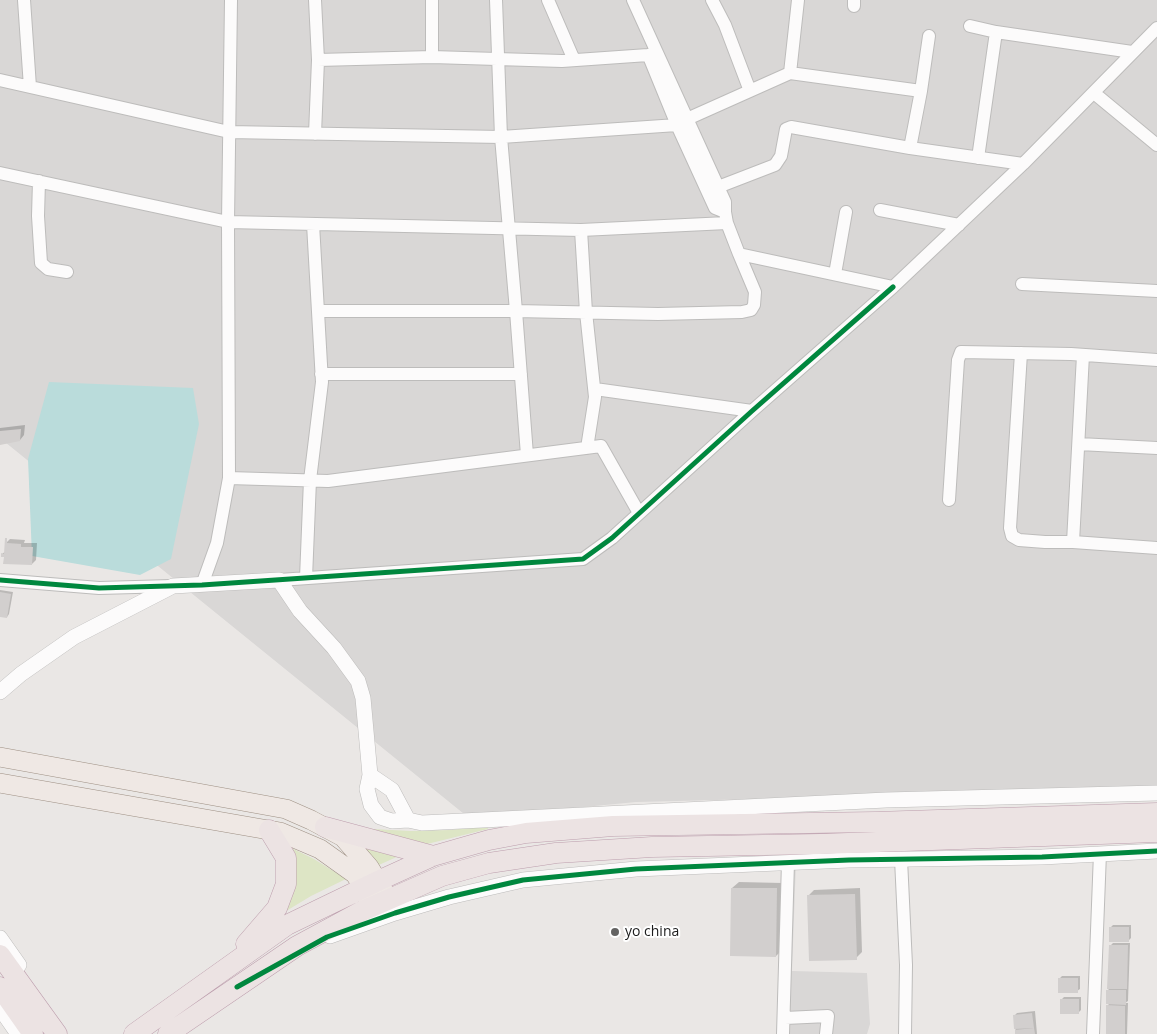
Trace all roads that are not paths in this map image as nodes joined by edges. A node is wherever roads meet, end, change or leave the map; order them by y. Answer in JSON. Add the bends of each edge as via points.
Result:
{"nodes":[{"id":1,"x":24,"y":0,"type":"edge"},
{"id":2,"x":231,"y":0,"type":"edge"},
{"id":3,"x":315,"y":0,"type":"edge"},
{"id":4,"x":432,"y":0,"type":"edge"},
{"id":5,"x":496,"y":0,"type":"edge"},
{"id":6,"x":548,"y":0,"type":"edge"},
{"id":7,"x":624,"y":0,"type":"edge"},
{"id":8,"x":633,"y":0,"type":"edge"},
{"id":9,"x":712,"y":0,"type":"edge"},
{"id":10,"x":798,"y":0,"type":"edge"},
{"id":11,"x":970,"y":26,"type":"dead end"},
{"id":12,"x":1157,"y":28,"type":"edge"},
{"id":13,"x":996,"y":32,"type":"junction"},
{"id":14,"x":929,"y":36,"type":"dead end"},
{"id":15,"x":1132,"y":52,"type":"junction"},
{"id":16,"x":652,"y":54,"type":"junction"},
{"id":17,"x":432,"y":57,"type":"junction"},
{"id":18,"x":498,"y":59,"type":"junction"},
{"id":19,"x":318,"y":60,"type":"junction"},
{"id":20,"x":574,"y":60,"type":"junction"},
{"id":21,"x":790,"y":73,"type":"junction"},
{"id":22,"x":0,"y":80,"type":"edge"},
{"id":23,"x":30,"y":86,"type":"junction"},
{"id":24,"x":750,"y":91,"type":"junction"},
{"id":25,"x":921,"y":91,"type":"junction"},
{"id":26,"x":1094,"y":93,"type":"junction"},
{"id":27,"x":682,"y":122,"type":"junction"},
{"id":28,"x":229,"y":132,"type":"junction"},
{"id":29,"x":315,"y":134,"type":"junction"},
{"id":30,"x":501,"y":137,"type":"junction"},
{"id":31,"x":1157,"y":145,"type":"edge"},
{"id":32,"x":910,"y":148,"type":"junction"},
{"id":33,"x":978,"y":158,"type":"junction"},
{"id":34,"x":1023,"y":164,"type":"junction"},
{"id":35,"x":0,"y":173,"type":"edge"},
{"id":36,"x":39,"y":182,"type":"junction"},
{"id":37,"x":718,"y":186,"type":"junction"},
{"id":38,"x":880,"y":210,"type":"dead end"},
{"id":39,"x":846,"y":212,"type":"dead end"},
{"id":40,"x":726,"y":218,"type":"junction"},
{"id":41,"x":228,"y":222,"type":"junction"},
{"id":42,"x":313,"y":224,"type":"junction"},
{"id":43,"x":959,"y":225,"type":"junction"},
{"id":44,"x":508,"y":229,"type":"junction"},
{"id":45,"x":581,"y":230,"type":"junction"},
{"id":46,"x":739,"y":254,"type":"junction"},
{"id":47,"x":67,"y":272,"type":"dead end"},
{"id":48,"x":835,"y":274,"type":"junction"},
{"id":49,"x":1022,"y":284,"type":"dead end"},
{"id":50,"x":893,"y":287,"type":"junction"},
{"id":51,"x":1157,"y":291,"type":"edge"},
{"id":52,"x":318,"y":311,"type":"junction"},
{"id":53,"x":516,"y":311,"type":"junction"},
{"id":54,"x":586,"y":312,"type":"junction"},
{"id":55,"x":1021,"y":353,"type":"junction"},
{"id":56,"x":1083,"y":355,"type":"junction"},
{"id":57,"x":1157,"y":360,"type":"edge"},
{"id":58,"x":322,"y":374,"type":"junction"},
{"id":59,"x":521,"y":374,"type":"junction"},
{"id":60,"x":595,"y":389,"type":"junction"},
{"id":61,"x":752,"y":410,"type":"junction"},
{"id":62,"x":1079,"y":444,"type":"junction"},
{"id":63,"x":587,"y":448,"type":"junction"},
{"id":64,"x":1157,"y":448,"type":"edge"},
{"id":65,"x":527,"y":455,"type":"junction"},
{"id":66,"x":230,"y":478,"type":"junction"},
{"id":67,"x":310,"y":480,"type":"junction"},
{"id":68,"x":949,"y":500,"type":"dead end"},
{"id":69,"x":639,"y":513,"type":"junction"},
{"id":70,"x":1073,"y":542,"type":"junction"},
{"id":71,"x":1157,"y":548,"type":"edge"},
{"id":72,"x":306,"y":578,"type":"junction"},
{"id":73,"x":0,"y":580,"type":"edge"},
{"id":74,"x":279,"y":580,"type":"junction"},
{"id":75,"x":202,"y":585,"type":"junction"},
{"id":76,"x":174,"y":586,"type":"junction"},
{"id":77,"x":0,"y":692,"type":"edge"},
{"id":78,"x":0,"y":757,"type":"edge"},
{"id":79,"x":68,"y":769,"type":"junction"},
{"id":80,"x":370,"y":775,"type":"junction"},
{"id":81,"x":0,"y":783,"type":"edge"},
{"id":82,"x":1157,"y":792,"type":"edge"},
{"id":83,"x":64,"y":795,"type":"junction"},
{"id":84,"x":1157,"y":813,"type":"edge"},
{"id":85,"x":408,"y":820,"type":"junction"},
{"id":86,"x":325,"y":827,"type":"junction"},
{"id":87,"x":269,"y":830,"type":"junction"},
{"id":88,"x":1157,"y":832,"type":"edge"},
{"id":89,"x":1157,"y":851,"type":"edge"},
{"id":90,"x":1100,"y":853,"type":"junction"},
{"id":91,"x":433,"y":856,"type":"junction"},
{"id":92,"x":901,"y":859,"type":"junction"},
{"id":93,"x":788,"y":862,"type":"junction"},
{"id":94,"x":371,"y":884,"type":"junction"},
{"id":95,"x":380,"y":903,"type":"junction"},
{"id":96,"x":0,"y":938,"type":"edge"},
{"id":97,"x":0,"y":955,"type":"edge"},
{"id":98,"x":218,"y":974,"type":"junction"},
{"id":99,"x":0,"y":987,"type":"edge"},
{"id":100,"x":237,"y":987,"type":"junction"},
{"id":101,"x":0,"y":1008,"type":"edge"},
{"id":102,"x":785,"y":1018,"type":"junction"},
{"id":103,"x":18,"y":1034,"type":"edge"},
{"id":104,"x":33,"y":1034,"type":"edge"},
{"id":105,"x":57,"y":1034,"type":"edge"},
{"id":106,"x":68,"y":1034,"type":"edge"},
{"id":107,"x":134,"y":1034,"type":"edge"},
{"id":108,"x":168,"y":1034,"type":"edge"},
{"id":109,"x":783,"y":1034,"type":"edge"},
{"id":110,"x":826,"y":1034,"type":"edge"},
{"id":111,"x":905,"y":1034,"type":"edge"},
{"id":112,"x":1093,"y":1034,"type":"edge"}],
"edges":[{"from":1,"to":23,"type":"street"},
{"from":2,"to":28,"type":"street"},
{"from":3,"to":19,"type":"street"},
{"from":4,"to":17,"type":"street"},
{"from":5,"to":18,"type":"street"},
{"from":6,"to":20,"type":"street"},
{"from":7,"to":16,"type":"street"},
{"from":8,"to":16,"type":"street"},
{"from":9,"to":24,"type":"street","via":[[725,24]]},
{"from":10,"to":21,"type":"street"},
{"from":11,"to":13,"type":"street"},
{"from":12,"to":15,"type":"street"},
{"from":13,"to":15,"type":"street"},
{"from":13,"to":33,"type":"street"},
{"from":14,"to":25,"type":"street"},
{"from":15,"to":26,"type":"street"},
{"from":16,"to":20,"type":"street"},
{"from":16,"to":27,"type":"street"},
{"from":17,"to":18,"type":"street"},
{"from":17,"to":19,"type":"street"},
{"from":18,"to":20,"type":"street"},
{"from":18,"to":30,"type":"street"},
{"from":19,"to":29,"type":"street"},
{"from":21,"to":24,"type":"street"},
{"from":21,"to":25,"type":"street"},
{"from":22,"to":23,"type":"street"},
{"from":23,"to":28,"type":"street"},
{"from":24,"to":27,"type":"street"},
{"from":25,"to":32,"type":"street"},
{"from":26,"to":31,"type":"street"},
{"from":26,"to":34,"type":"street"},
{"from":27,"to":30,"type":"street"},
{"from":27,"to":37,"type":"street"},
{"from":27,"to":40,"type":"street","via":[[716,208]]},
{"from":28,"to":29,"type":"street"},
{"from":28,"to":41,"type":"street"},
{"from":29,"to":30,"type":"street"},
{"from":30,"to":44,"type":"street"},
{"from":32,"to":33,"type":"street"},
{"from":32,"to":37,"type":"street","via":[[791,127],[786,129],[781,156],[775,165]]},
{"from":33,"to":34,"type":"street"},
{"from":34,"to":43,"type":"street"},
{"from":35,"to":36,"type":"street"},
{"from":36,"to":41,"type":"street"},
{"from":36,"to":47,"type":"street","via":[[41,263],[48,269]]},
{"from":37,"to":40,"type":"street","via":[[725,202]]},
{"from":38,"to":43,"type":"street"},
{"from":39,"to":48,"type":"street"},
{"from":40,"to":45,"type":"street"},
{"from":40,"to":46,"type":"street"},
{"from":41,"to":42,"type":"street"},
{"from":41,"to":66,"type":"street"},
{"from":42,"to":44,"type":"street"},
{"from":42,"to":52,"type":"street"},
{"from":43,"to":50,"type":"street"},
{"from":44,"to":45,"type":"street"},
{"from":44,"to":53,"type":"street"},
{"from":45,"to":54,"type":"street"},
{"from":46,"to":48,"type":"street"},
{"from":46,"to":54,"type":"street","via":[[755,292],[751,310],[658,314]]},
{"from":48,"to":50,"type":"street"},
{"from":49,"to":51,"type":"street"},
{"from":50,"to":61,"type":"street"},
{"from":52,"to":53,"type":"street"},
{"from":52,"to":58,"type":"street"},
{"from":53,"to":54,"type":"street"},
{"from":53,"to":59,"type":"street"},
{"from":54,"to":60,"type":"street"},
{"from":55,"to":56,"type":"street"},
{"from":55,"to":68,"type":"street","via":[[961,352]]},
{"from":55,"to":70,"type":"street","via":[[1012,536],[1019,540]]},
{"from":56,"to":57,"type":"street"},
{"from":56,"to":62,"type":"street"},
{"from":58,"to":59,"type":"street"},
{"from":58,"to":67,"type":"street"},
{"from":59,"to":65,"type":"street"},
{"from":60,"to":61,"type":"street"},
{"from":60,"to":63,"type":"street"},
{"from":61,"to":69,"type":"street"},
{"from":62,"to":64,"type":"street"},
{"from":62,"to":70,"type":"street"},
{"from":63,"to":65,"type":"street"},
{"from":63,"to":69,"type":"street","via":[[601,446]]},
{"from":65,"to":67,"type":"street","via":[[328,481]]},
{"from":66,"to":67,"type":"street"},
{"from":66,"to":75,"type":"street","via":[[217,543]]},
{"from":67,"to":72,"type":"street"},
{"from":69,"to":72,"type":"street","via":[[583,559]]},
{"from":70,"to":71,"type":"street"},
{"from":72,"to":74,"type":"street"},
{"from":73,"to":76,"type":"street","via":[[99,588]]},
{"from":74,"to":75,"type":"street"},
{"from":74,"to":80,"type":"street","via":[[300,611],[334,648],[358,681],[363,698]]},
{"from":75,"to":76,"type":"street"},
{"from":76,"to":77,"type":"street","via":[[74,637]]},
{"from":78,"to":79,"type":"main road"},
{"from":79,"to":83,"type":"main road"},
{"from":79,"to":86,"type":"main road","via":[[286,809]]},
{"from":80,"to":85,"type":"street","via":[[392,790]]},
{"from":80,"to":85,"type":"street","via":[[367,789],[370,805],[380,817]]},
{"from":81,"to":83,"type":"main road"},
{"from":82,"to":85,"type":"street","via":[[886,800],[422,823]]},
{"from":83,"to":87,"type":"main road"},
{"from":84,"to":91,"type":"highway","via":[[613,826],[526,833]]},
{"from":86,"to":91,"type":"highway"},
{"from":86,"to":94,"type":"main road","via":[[343,838],[366,863]]},
{"from":87,"to":94,"type":"main road","via":[[320,849]]},
{"from":87,"to":98,"type":"highway","via":[[286,858],[286,884],[277,908]]},
{"from":88,"to":95,"type":"highway","via":[[652,847],[556,853],[489,863],[442,876]]},
{"from":89,"to":90,"type":"street"},
{"from":90,"to":92,"type":"street"},
{"from":90,"to":112,"type":"street"},
{"from":91,"to":94,"type":"highway"},
{"from":92,"to":93,"type":"street"},
{"from":92,"to":111,"type":"street","via":[[906,965]]},
{"from":93,"to":100,"type":"street","via":[[636,869],[523,880],[395,913],[327,937]]},
{"from":93,"to":102,"type":"street"},
{"from":94,"to":95,"type":"main road"},
{"from":94,"to":98,"type":"highway","via":[[287,925]]},
{"from":95,"to":100,"type":"highway","via":[[297,946]]},
{"from":96,"to":106,"type":"street"},
{"from":97,"to":105,"type":"highway"},
{"from":98,"to":107,"type":"highway"},
{"from":99,"to":104,"type":"highway"},
{"from":100,"to":108,"type":"highway"},
{"from":101,"to":103,"type":"street"},
{"from":102,"to":109,"type":"street"},
{"from":102,"to":110,"type":"street","via":[[828,1016]]}]}
